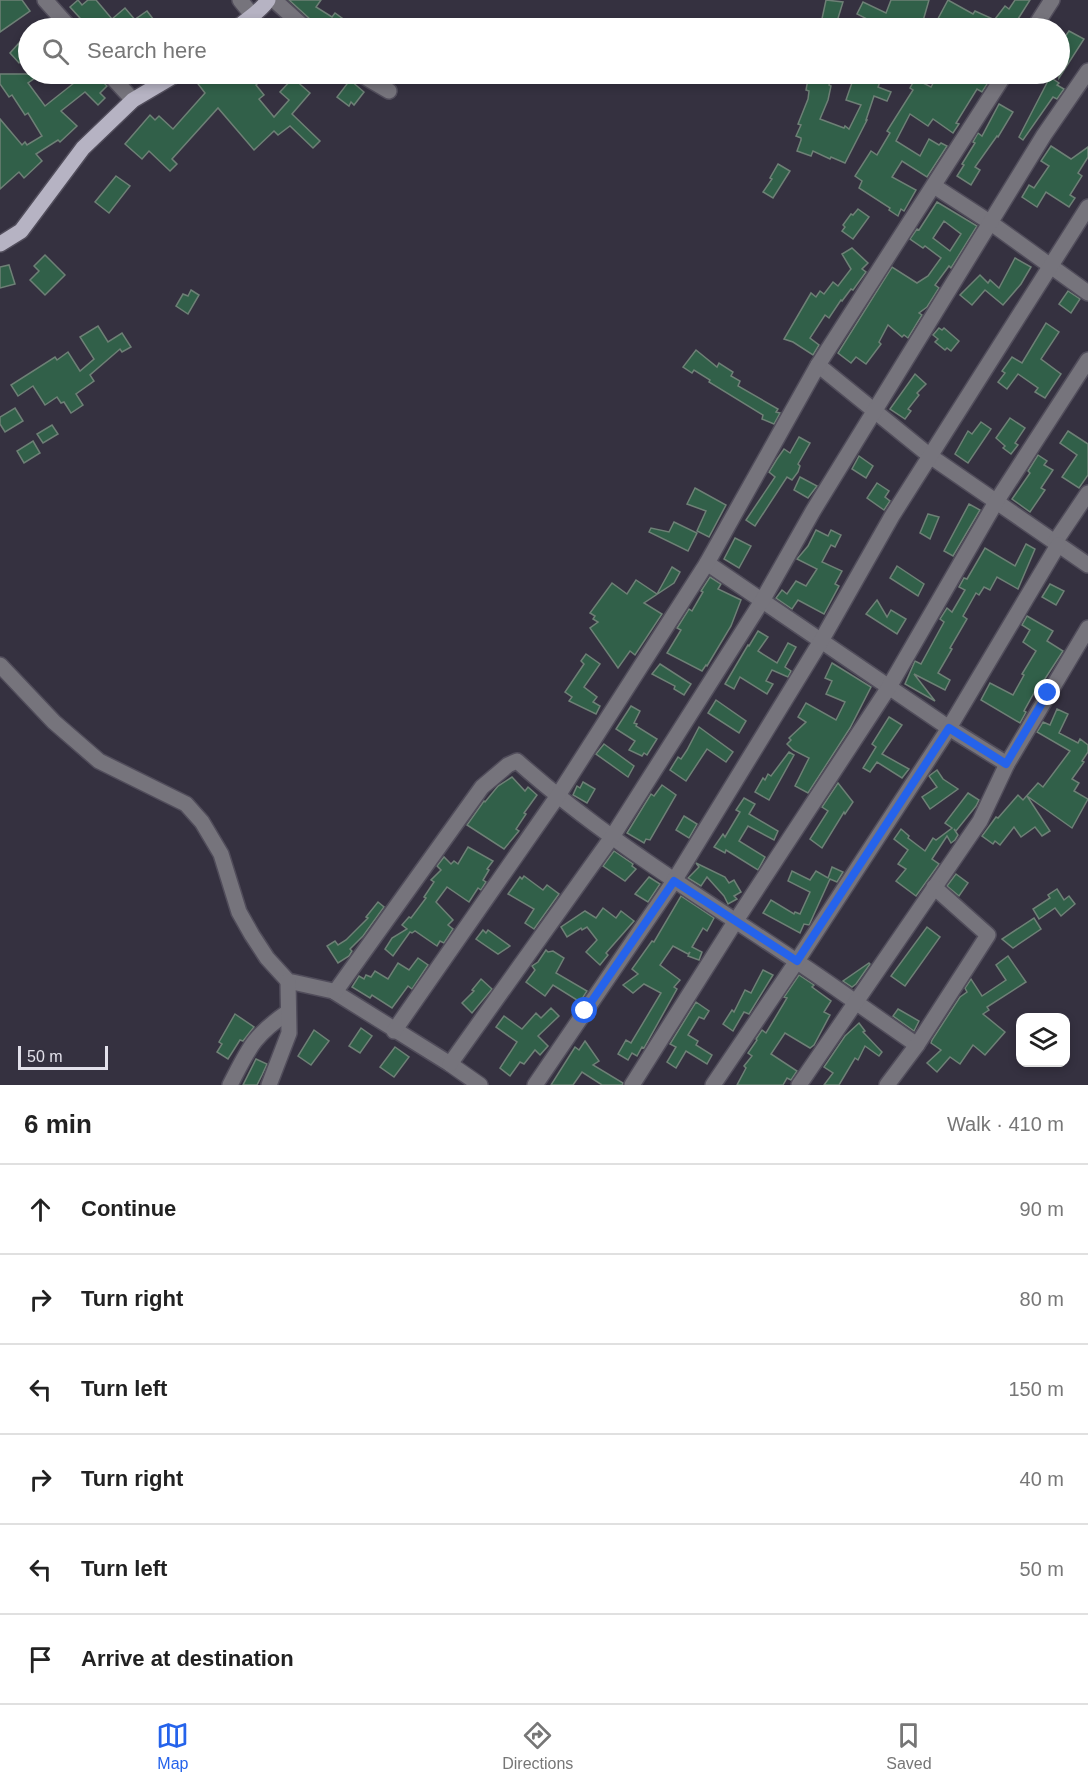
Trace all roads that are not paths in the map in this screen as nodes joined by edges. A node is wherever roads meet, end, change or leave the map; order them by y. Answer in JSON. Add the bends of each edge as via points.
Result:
{"nodes":[{"id":1,"x":45,"y":0,"type":"edge"},
{"id":2,"x":240,"y":0,"type":"edge"},
{"id":3,"x":268,"y":0,"type":"edge"},
{"id":4,"x":274,"y":0,"type":"edge"},
{"id":5,"x":1052,"y":0,"type":"edge"},
{"id":6,"x":252,"y":15,"type":"junction"},
{"id":7,"x":61,"y":18,"type":"edge"},
{"id":8,"x":249,"y":18,"type":"edge"},
{"id":9,"x":295,"y":18,"type":"edge"},
{"id":10,"x":1040,"y":18,"type":"edge"},
{"id":11,"x":1088,"y":71,"type":"edge"},
{"id":12,"x":118,"y":84,"type":"edge"},
{"id":13,"x":160,"y":84,"type":"edge"},
{"id":14,"x":376,"y":84,"type":"edge"},
{"id":15,"x":999,"y":84,"type":"edge"},
{"id":16,"x":388,"y":91,"type":"dead end"},
{"id":17,"x":133,"y":100,"type":"junction"},
{"id":18,"x":934,"y":186,"type":"junction"},
{"id":19,"x":1088,"y":207,"type":"edge"},
{"id":20,"x":991,"y":223,"type":"junction"},
{"id":21,"x":0,"y":244,"type":"edge"},
{"id":22,"x":1051,"y":267,"type":"junction"},
{"id":23,"x":1088,"y":292,"type":"edge"},
{"id":24,"x":1088,"y":360,"type":"edge"},
{"id":25,"x":818,"y":365,"type":"junction"},
{"id":26,"x":876,"y":410,"type":"junction"},
{"id":27,"x":930,"y":456,"type":"junction"},
{"id":28,"x":1088,"y":493,"type":"edge"},
{"id":29,"x":996,"y":502,"type":"junction"},
{"id":30,"x":1057,"y":543,"type":"junction"},
{"id":31,"x":707,"y":563,"type":"junction"},
{"id":32,"x":1088,"y":565,"type":"edge"},
{"id":33,"x":762,"y":601,"type":"junction"},
{"id":34,"x":1088,"y":628,"type":"edge"},
{"id":35,"x":821,"y":641,"type":"junction"},
{"id":36,"x":0,"y":665,"type":"edge"},
{"id":37,"x":890,"y":687,"type":"junction"},
{"id":38,"x":949,"y":728,"type":"junction"},
{"id":39,"x":1006,"y":764,"type":"junction"},
{"id":40,"x":557,"y":797,"type":"junction"},
{"id":41,"x":612,"y":837,"type":"junction"},
{"id":42,"x":674,"y":881,"type":"junction"},
{"id":43,"x":934,"y":887,"type":"junction"},
{"id":44,"x":735,"y":922,"type":"junction"},
{"id":45,"x":797,"y":961,"type":"junction"},
{"id":46,"x":288,"y":981,"type":"junction"},
{"id":47,"x":335,"y":992,"type":"junction"},
{"id":48,"x":854,"y":1002,"type":"junction"},
{"id":49,"x":288,"y":1012,"type":"junction"},
{"id":50,"x":394,"y":1031,"type":"junction"},
{"id":51,"x":916,"y":1045,"type":"junction"},
{"id":52,"x":450,"y":1064,"type":"junction"},
{"id":53,"x":230,"y":1085,"type":"edge"},
{"id":54,"x":269,"y":1085,"type":"edge"},
{"id":55,"x":480,"y":1085,"type":"edge"},
{"id":56,"x":535,"y":1085,"type":"edge"},
{"id":57,"x":632,"y":1085,"type":"edge"},
{"id":58,"x":713,"y":1085,"type":"edge"},
{"id":59,"x":800,"y":1085,"type":"edge"},
{"id":60,"x":887,"y":1085,"type":"edge"}],
"edges":[{"from":1,"to":7,"type":"street"},
{"from":2,"to":6,"type":"street"},
{"from":3,"to":6,"type":"main road"},
{"from":4,"to":9,"type":"street"},
{"from":5,"to":10,"type":"street"},
{"from":6,"to":8,"type":"main road"},
{"from":11,"to":20,"type":"street"},
{"from":12,"to":17,"type":"street"},
{"from":13,"to":17,"type":"main road"},
{"from":14,"to":16,"type":"street"},
{"from":15,"to":18,"type":"street"},
{"from":17,"to":21,"type":"main road","via":[[82,148],[21,231]]},
{"from":18,"to":20,"type":"street"},
{"from":18,"to":25,"type":"street"},
{"from":19,"to":22,"type":"street"},
{"from":20,"to":22,"type":"street"},
{"from":20,"to":26,"type":"street"},
{"from":22,"to":23,"type":"street"},
{"from":22,"to":27,"type":"street"},
{"from":24,"to":29,"type":"street"},
{"from":25,"to":26,"type":"street"},
{"from":25,"to":31,"type":"street"},
{"from":26,"to":27,"type":"street"},
{"from":26,"to":33,"type":"street"},
{"from":27,"to":29,"type":"street"},
{"from":27,"to":35,"type":"street"},
{"from":28,"to":30,"type":"street"},
{"from":29,"to":30,"type":"street"},
{"from":29,"to":37,"type":"street"},
{"from":30,"to":32,"type":"street"},
{"from":30,"to":38,"type":"street"},
{"from":31,"to":33,"type":"street"},
{"from":31,"to":40,"type":"street"},
{"from":33,"to":35,"type":"street"},
{"from":33,"to":41,"type":"street"},
{"from":34,"to":39,"type":"street"},
{"from":35,"to":37,"type":"street"},
{"from":35,"to":42,"type":"street"},
{"from":36,"to":46,"type":"street","via":[[54,722],[99,761],[186,804],[221,854],[239,912],[252,935]]},
{"from":37,"to":38,"type":"street"},
{"from":37,"to":44,"type":"street"},
{"from":38,"to":39,"type":"street"},
{"from":38,"to":45,"type":"street"},
{"from":39,"to":43,"type":"street","via":[[980,821]]},
{"from":40,"to":41,"type":"street"},
{"from":40,"to":47,"type":"street","via":[[518,761],[494,776],[482,787]]},
{"from":40,"to":50,"type":"street"},
{"from":41,"to":42,"type":"street"},
{"from":41,"to":52,"type":"street"},
{"from":42,"to":44,"type":"street"},
{"from":42,"to":56,"type":"street"},
{"from":43,"to":48,"type":"street"},
{"from":43,"to":51,"type":"street","via":[[988,935]]},
{"from":44,"to":45,"type":"street"},
{"from":44,"to":57,"type":"street"},
{"from":45,"to":48,"type":"street"},
{"from":45,"to":58,"type":"street"},
{"from":46,"to":47,"type":"street"},
{"from":46,"to":49,"type":"street"},
{"from":47,"to":50,"type":"street"},
{"from":48,"to":51,"type":"street"},
{"from":48,"to":59,"type":"street"},
{"from":49,"to":53,"type":"street","via":[[259,1034]]},
{"from":49,"to":54,"type":"street","via":[[289,1033]]},
{"from":50,"to":52,"type":"street"},
{"from":51,"to":60,"type":"street"},
{"from":52,"to":55,"type":"street"}]}
